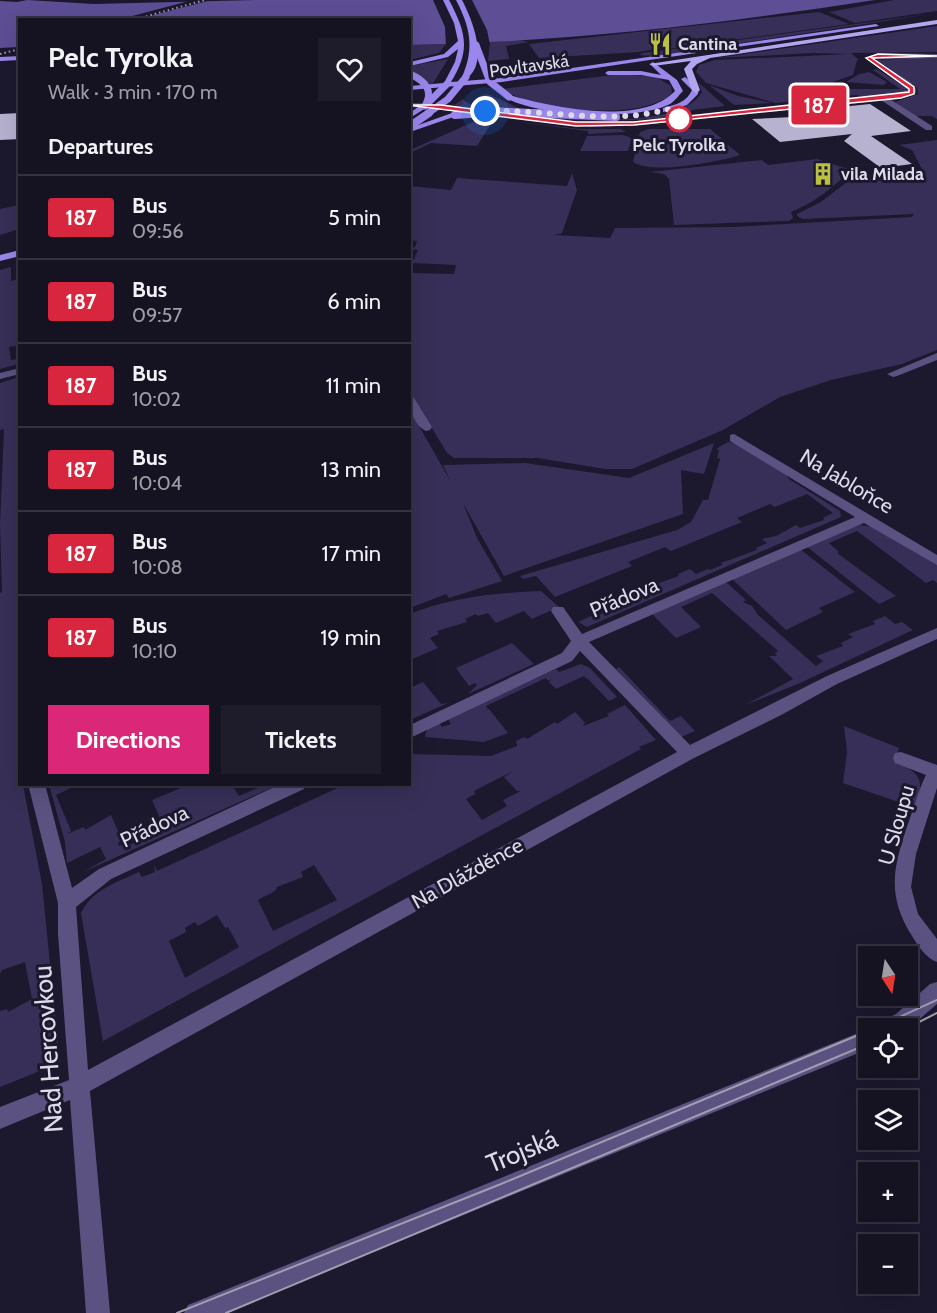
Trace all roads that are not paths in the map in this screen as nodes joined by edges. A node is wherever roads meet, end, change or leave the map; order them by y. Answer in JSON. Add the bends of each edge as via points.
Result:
{"nodes":[{"id":1,"x":446,"y":0,"type":"edge"},
{"id":2,"x":459,"y":0,"type":"edge"},
{"id":3,"x":937,"y":18,"type":"edge"},
{"id":4,"x":937,"y":22,"type":"edge"},
{"id":5,"x":876,"y":26,"type":"joint"},
{"id":6,"x":462,"y":41,"type":"junction"},
{"id":7,"x":476,"y":45,"type":"junction"},
{"id":8,"x":737,"y":51,"type":"junction"},
{"id":9,"x":937,"y":56,"type":"edge"},
{"id":10,"x":18,"y":59,"type":"edge"},
{"id":11,"x":0,"y":60,"type":"edge"},
{"id":12,"x":649,"y":61,"type":"junction"},
{"id":13,"x":411,"y":64,"type":"edge"},
{"id":14,"x":411,"y":75,"type":"edge"},
{"id":15,"x":569,"y":76,"type":"junction"},
{"id":16,"x":411,"y":88,"type":"edge"},
{"id":17,"x":679,"y":88,"type":"junction"},
{"id":18,"x":696,"y":90,"type":"junction"},
{"id":19,"x":411,"y":93,"type":"edge"},
{"id":20,"x":411,"y":105,"type":"edge"},
{"id":21,"x":425,"y":106,"type":"junction"},
{"id":22,"x":411,"y":115,"type":"edge"},
{"id":23,"x":614,"y":115,"type":"junction"},
{"id":24,"x":712,"y":116,"type":"dead end"},
{"id":25,"x":411,"y":127,"type":"edge"},
{"id":26,"x":411,"y":128,"type":"edge"},
{"id":27,"x":929,"y":128,"type":"dead end"},
{"id":28,"x":18,"y":244,"type":"edge"},
{"id":29,"x":0,"y":248,"type":"edge"},
{"id":30,"x":18,"y":254,"type":"edge"},
{"id":31,"x":0,"y":258,"type":"edge"},
{"id":32,"x":937,"y":356,"type":"edge"},
{"id":33,"x":18,"y":372,"type":"edge"},
{"id":34,"x":893,"y":374,"type":"dead end"},
{"id":35,"x":0,"y":376,"type":"edge"},
{"id":36,"x":411,"y":402,"type":"edge"},
{"id":37,"x":426,"y":427,"type":"dead end"},
{"id":38,"x":734,"y":438,"type":"dead end"},
{"id":39,"x":866,"y":517,"type":"junction"},
{"id":40,"x":937,"y":561,"type":"edge"},
{"id":41,"x":558,"y":611,"type":"dead end"},
{"id":42,"x":937,"y":633,"type":"edge"},
{"id":43,"x":579,"y":641,"type":"junction"},
{"id":44,"x":411,"y":732,"type":"edge"},
{"id":45,"x":688,"y":753,"type":"junction"},
{"id":46,"x":901,"y":758,"type":"dead end"},
{"id":47,"x":936,"y":772,"type":"edge"},
{"id":48,"x":37,"y":786,"type":"edge"},
{"id":49,"x":294,"y":786,"type":"edge"},
{"id":50,"x":67,"y":903,"type":"junction"},
{"id":51,"x":937,"y":953,"type":"edge"},
{"id":52,"x":937,"y":991,"type":"edge"},
{"id":53,"x":906,"y":1018,"type":"edge"},
{"id":54,"x":858,"y":1043,"type":"edge"},
{"id":55,"x":79,"y":1086,"type":"junction"},
{"id":56,"x":0,"y":1118,"type":"edge"},
{"id":57,"x":98,"y":1313,"type":"edge"},
{"id":58,"x":196,"y":1313,"type":"edge"}],
"edges":[{"from":1,"to":6,"type":"main road"},
{"from":2,"to":7,"type":"main road","via":[[474,31]]},
{"from":3,"to":5,"type":"highway"},
{"from":4,"to":8,"type":"highway"},
{"from":5,"to":12,"type":"main road"},
{"from":6,"to":13,"type":"main road","via":[[446,56]]},
{"from":6,"to":21,"type":"main road","bridge":true,"via":[[455,71]]},
{"from":7,"to":23,"type":"main road","bridge":true,"via":[[490,82],[510,97],[547,109]]},
{"from":7,"to":25,"type":"main road","bridge":true,"via":[[469,71],[455,91]]},
{"from":8,"to":12,"type":"highway"},
{"from":8,"to":18,"type":"highway","via":[[690,65],[688,72]]},
{"from":9,"to":27,"type":"street","via":[[868,58],[913,91],[884,98]]},
{"from":10,"to":11,"type":"main road"},
{"from":12,"to":15,"type":"main road","name":"Povltavská"},
{"from":12,"to":16,"type":"main road","name":"Povltavská"},
{"from":12,"to":17,"type":"main road","via":[[675,80]]},
{"from":12,"to":18,"type":"main road","via":[[683,77]]},
{"from":14,"to":21,"type":"main road","bridge":true,"via":[[428,87],[430,94]]},
{"from":15,"to":17,"type":"main road","via":[[641,73],[662,77]]},
{"from":15,"to":19,"type":"main road","name":"Povltavská"},
{"from":17,"to":23,"type":"main road","via":[[676,97],[663,104]]},
{"from":18,"to":23,"type":"main road","via":[[691,99],[676,107]]},
{"from":20,"to":24,"type":"street","via":[[576,124]]},
{"from":21,"to":22,"type":"main road"},
{"from":23,"to":26,"type":"main road","bridge":true,"via":[[485,111]]},
{"from":28,"to":29,"type":"main road"},
{"from":30,"to":31,"type":"main road"},
{"from":32,"to":34,"type":"street"},
{"from":33,"to":35,"type":"street"},
{"from":36,"to":37,"type":"street"},
{"from":38,"to":39,"type":"street","name":"Na Jabloňce"},
{"from":39,"to":40,"type":"street","name":"Na Jabloňce"},
{"from":39,"to":43,"type":"street","name":"Přádova"},
{"from":41,"to":43,"type":"street"},
{"from":42,"to":45,"type":"street","name":"Na Dlážděnce","via":[[832,680]]},
{"from":43,"to":44,"type":"street","name":"Přádova","via":[[567,657]]},
{"from":43,"to":45,"type":"street"},
{"from":45,"to":55,"type":"street","name":"Na Dlážděnce"},
{"from":46,"to":47,"type":"street","name":"U Sloupu"},
{"from":47,"to":51,"type":"street","name":"U Sloupu","via":[[902,865],[903,898],[910,917]]},
{"from":48,"to":50,"type":"street","name":"Nad Hercovkou"},
{"from":49,"to":50,"type":"street","name":"Přádova","via":[[105,874]]},
{"from":50,"to":55,"type":"street","name":"Nad Hercovkou"},
{"from":52,"to":53,"type":"street"},
{"from":54,"to":58,"type":"street","name":"Trojská"},
{"from":55,"to":56,"type":"street","name":"Na Dlážděnce"},
{"from":55,"to":57,"type":"street","name":"Nad Hercovkou"}]}
